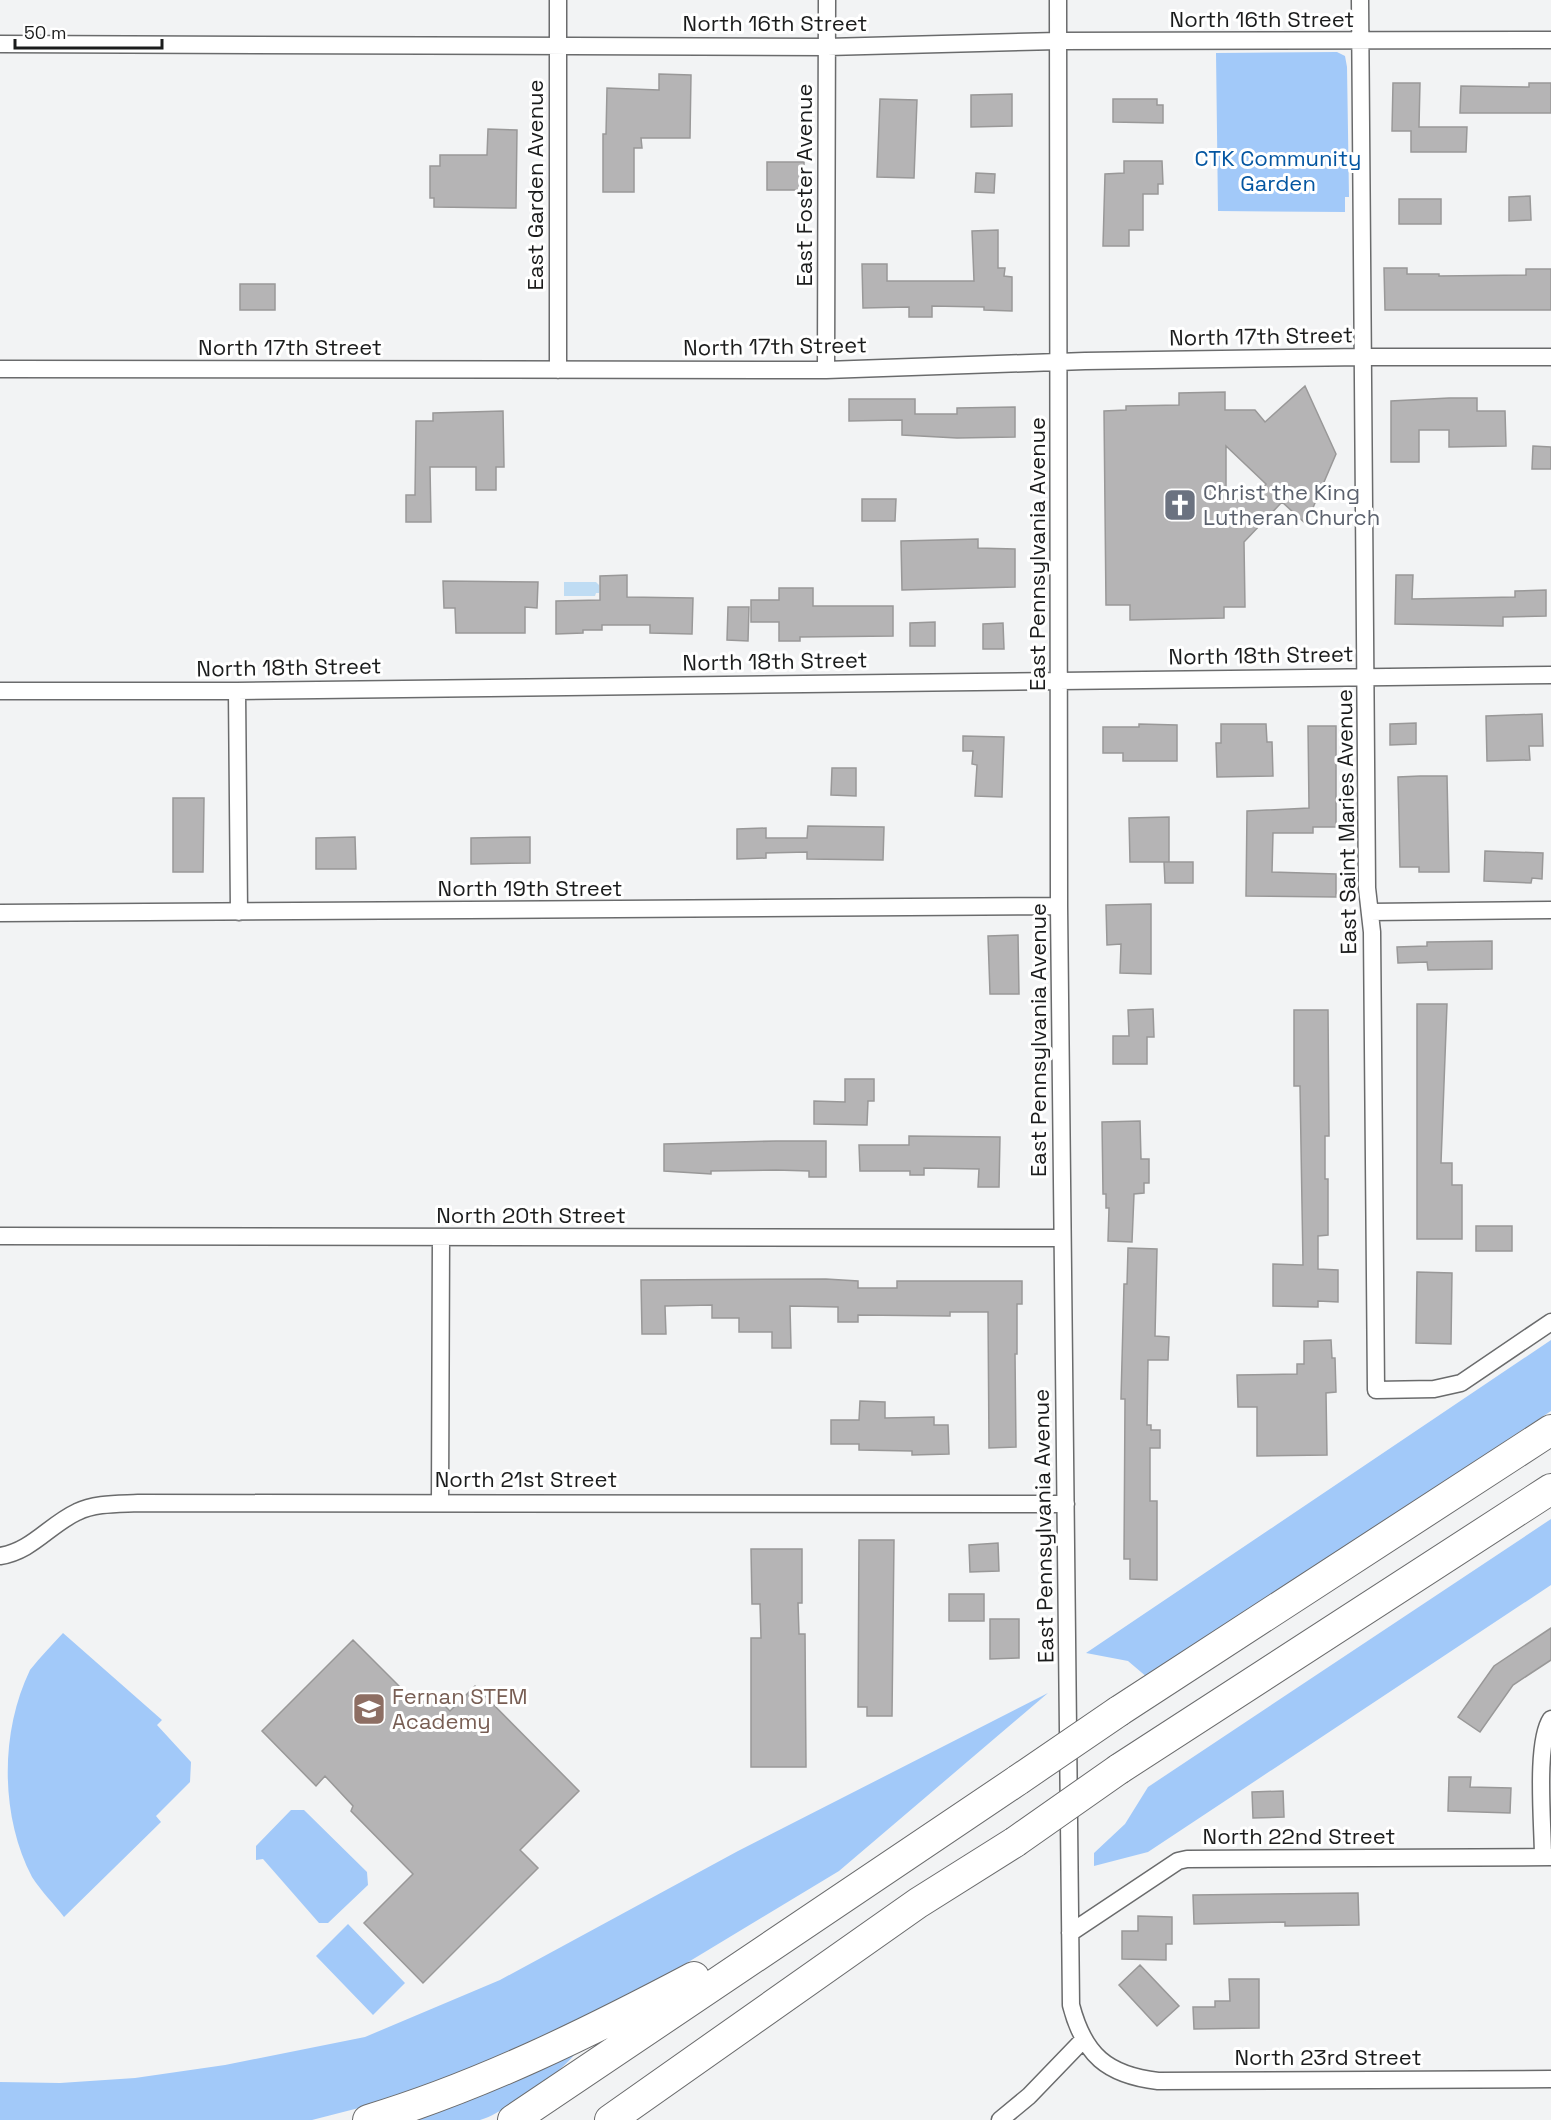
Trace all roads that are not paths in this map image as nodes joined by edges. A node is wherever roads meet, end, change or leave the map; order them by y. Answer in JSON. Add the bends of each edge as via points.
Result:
{"nodes":[{"id":1,"x":558,"y":0,"type":"edge"},
{"id":2,"x":827,"y":0,"type":"edge"},
{"id":3,"x":1059,"y":0,"type":"edge"},
{"id":4,"x":1360,"y":0,"type":"edge"},
{"id":5,"x":1551,"y":40,"type":"edge"},
{"id":6,"x":1058,"y":41,"type":"junction"},
{"id":7,"x":1360,"y":41,"type":"junction"},
{"id":8,"x":0,"y":44,"type":"edge"},
{"id":9,"x":558,"y":46,"type":"junction"},
{"id":10,"x":827,"y":47,"type":"junction"},
{"id":11,"x":1363,"y":357,"type":"junction"},
{"id":12,"x":1551,"y":357,"type":"edge"},
{"id":13,"x":1059,"y":361,"type":"junction"},
{"id":14,"x":0,"y":369,"type":"edge"},
{"id":15,"x":558,"y":370,"type":"junction"},
{"id":16,"x":826,"y":370,"type":"junction"},
{"id":17,"x":1551,"y":675,"type":"edge"},
{"id":18,"x":1365,"y":676,"type":"junction"},
{"id":19,"x":1059,"y":680,"type":"junction"},
{"id":20,"x":0,"y":691,"type":"edge"},
{"id":21,"x":237,"y":691,"type":"junction"},
{"id":22,"x":1059,"y":906,"type":"junction"},
{"id":23,"x":1551,"y":910,"type":"edge"},
{"id":24,"x":239,"y":912,"type":"junction"},
{"id":25,"x":1370,"y":912,"type":"junction"},
{"id":26,"x":0,"y":913,"type":"edge"},
{"id":27,"x":0,"y":1236,"type":"edge"},
{"id":28,"x":441,"y":1237,"type":"junction"},
{"id":29,"x":1062,"y":1238,"type":"junction"},
{"id":30,"x":1551,"y":1322,"type":"edge"},
{"id":31,"x":1551,"y":1430,"type":"edge"},
{"id":32,"x":1551,"y":1489,"type":"edge"},
{"id":33,"x":440,"y":1502,"type":"junction"},
{"id":34,"x":1066,"y":1504,"type":"junction"},
{"id":35,"x":0,"y":1556,"type":"edge"},
{"id":36,"x":1551,"y":1719,"type":"edge"},
{"id":37,"x":1547,"y":1857,"type":"edge"},
{"id":38,"x":897,"y":1860,"type":"junction"},
{"id":39,"x":1070,"y":1933,"type":"junction"},
{"id":40,"x":1083,"y":2040,"type":"junction"},
{"id":41,"x":1109,"y":2067,"type":"joint"},
{"id":42,"x":1551,"y":2079,"type":"edge"},
{"id":43,"x":368,"y":2120,"type":"edge"},
{"id":44,"x":513,"y":2120,"type":"edge"},
{"id":45,"x":610,"y":2120,"type":"edge"},
{"id":46,"x":1000,"y":2120,"type":"edge"}],
"edges":[{"from":1,"to":9,"type":"street","name":"East Garden Avenue"},
{"from":2,"to":10,"type":"street","name":"East Foster Avenue"},
{"from":3,"to":6,"type":"street","name":"East Pennsylvania Avenue"},
{"from":4,"to":7,"type":"street","name":"East Saint Maries Avenue"},
{"from":5,"to":7,"type":"street","name":"North 16th Street"},
{"from":6,"to":7,"type":"street","name":"North 16th Street"},
{"from":6,"to":10,"type":"street","name":"North 16th Street"},
{"from":6,"to":13,"type":"street","name":"East Pennsylvania Avenue"},
{"from":7,"to":11,"type":"street","name":"East Saint Maries Avenue"},
{"from":8,"to":9,"type":"street","name":"North 16th Street"},
{"from":9,"to":10,"type":"street","name":"North 16th Street"},
{"from":9,"to":15,"type":"street","name":"East Garden Avenue"},
{"from":10,"to":16,"type":"street","name":"East Foster Avenue"},
{"from":11,"to":12,"type":"street","name":"North 17th Street"},
{"from":11,"to":13,"type":"street","name":"North 17th Street"},
{"from":11,"to":18,"type":"street","name":"East Saint Maries Avenue"},
{"from":13,"to":16,"type":"street","name":"North 17th Street"},
{"from":13,"to":19,"type":"street","name":"East Pennsylvania Avenue"},
{"from":14,"to":15,"type":"street","name":"North 17th Street"},
{"from":15,"to":16,"type":"street","name":"North 17th Street"},
{"from":17,"to":18,"type":"street","name":"North 18th Street"},
{"from":18,"to":19,"type":"street","name":"North 18th Street"},
{"from":18,"to":25,"type":"street","name":"East Saint Maries Avenue"},
{"from":19,"to":21,"type":"street","name":"North 18th Street"},
{"from":19,"to":22,"type":"street","name":"East Pennsylvania Avenue"},
{"from":20,"to":21,"type":"street","name":"North 18th Street"},
{"from":21,"to":24,"type":"street"},
{"from":22,"to":24,"type":"street","name":"North 19th Street"},
{"from":22,"to":29,"type":"street","name":"East Pennsylvania Avenue"},
{"from":23,"to":25,"type":"street"},
{"from":24,"to":26,"type":"street","name":"North 19th Street"},
{"from":25,"to":30,"type":"street","name":"East Saint Maries Avenue","via":[[1376,1390],[1434,1389],[1461,1383]]},
{"from":27,"to":28,"type":"street","name":"North 20th Street"},
{"from":28,"to":29,"type":"street","name":"North 20th Street"},
{"from":28,"to":33,"type":"street"},
{"from":29,"to":34,"type":"street","name":"East Pennsylvania Avenue"},
{"from":31,"to":38,"type":"highway","bridge":true},
{"from":32,"to":45,"type":"highway","bridge":true,"via":[[1119,1769]]},
{"from":33,"to":34,"type":"street","name":"North 21st Street"},
{"from":33,"to":35,"type":"street","name":"North 21st Street","via":[[98,1506],[68,1516],[30,1546]]},
{"from":34,"to":39,"type":"street","name":"East Pennsylvania Avenue"},
{"from":36,"to":37,"type":"street","via":[[1545,1728],[1542,1748]]},
{"from":37,"to":39,"type":"street","name":"North 22nd Street","via":[[1187,1859],[1178,1861]]},
{"from":38,"to":43,"type":"highway","via":[[631,2011],[477,2081]]},
{"from":38,"to":44,"type":"highway"},
{"from":39,"to":40,"type":"street","name":"East Pennsylvania Avenue","via":[[1071,2005]]},
{"from":40,"to":41,"type":"street","name":"East Pennsylvania Avenue"},
{"from":40,"to":46,"type":"street"},
{"from":41,"to":42,"type":"street","name":"North 23rd Street","via":[[1135,2078],[1158,2080]]}]}
